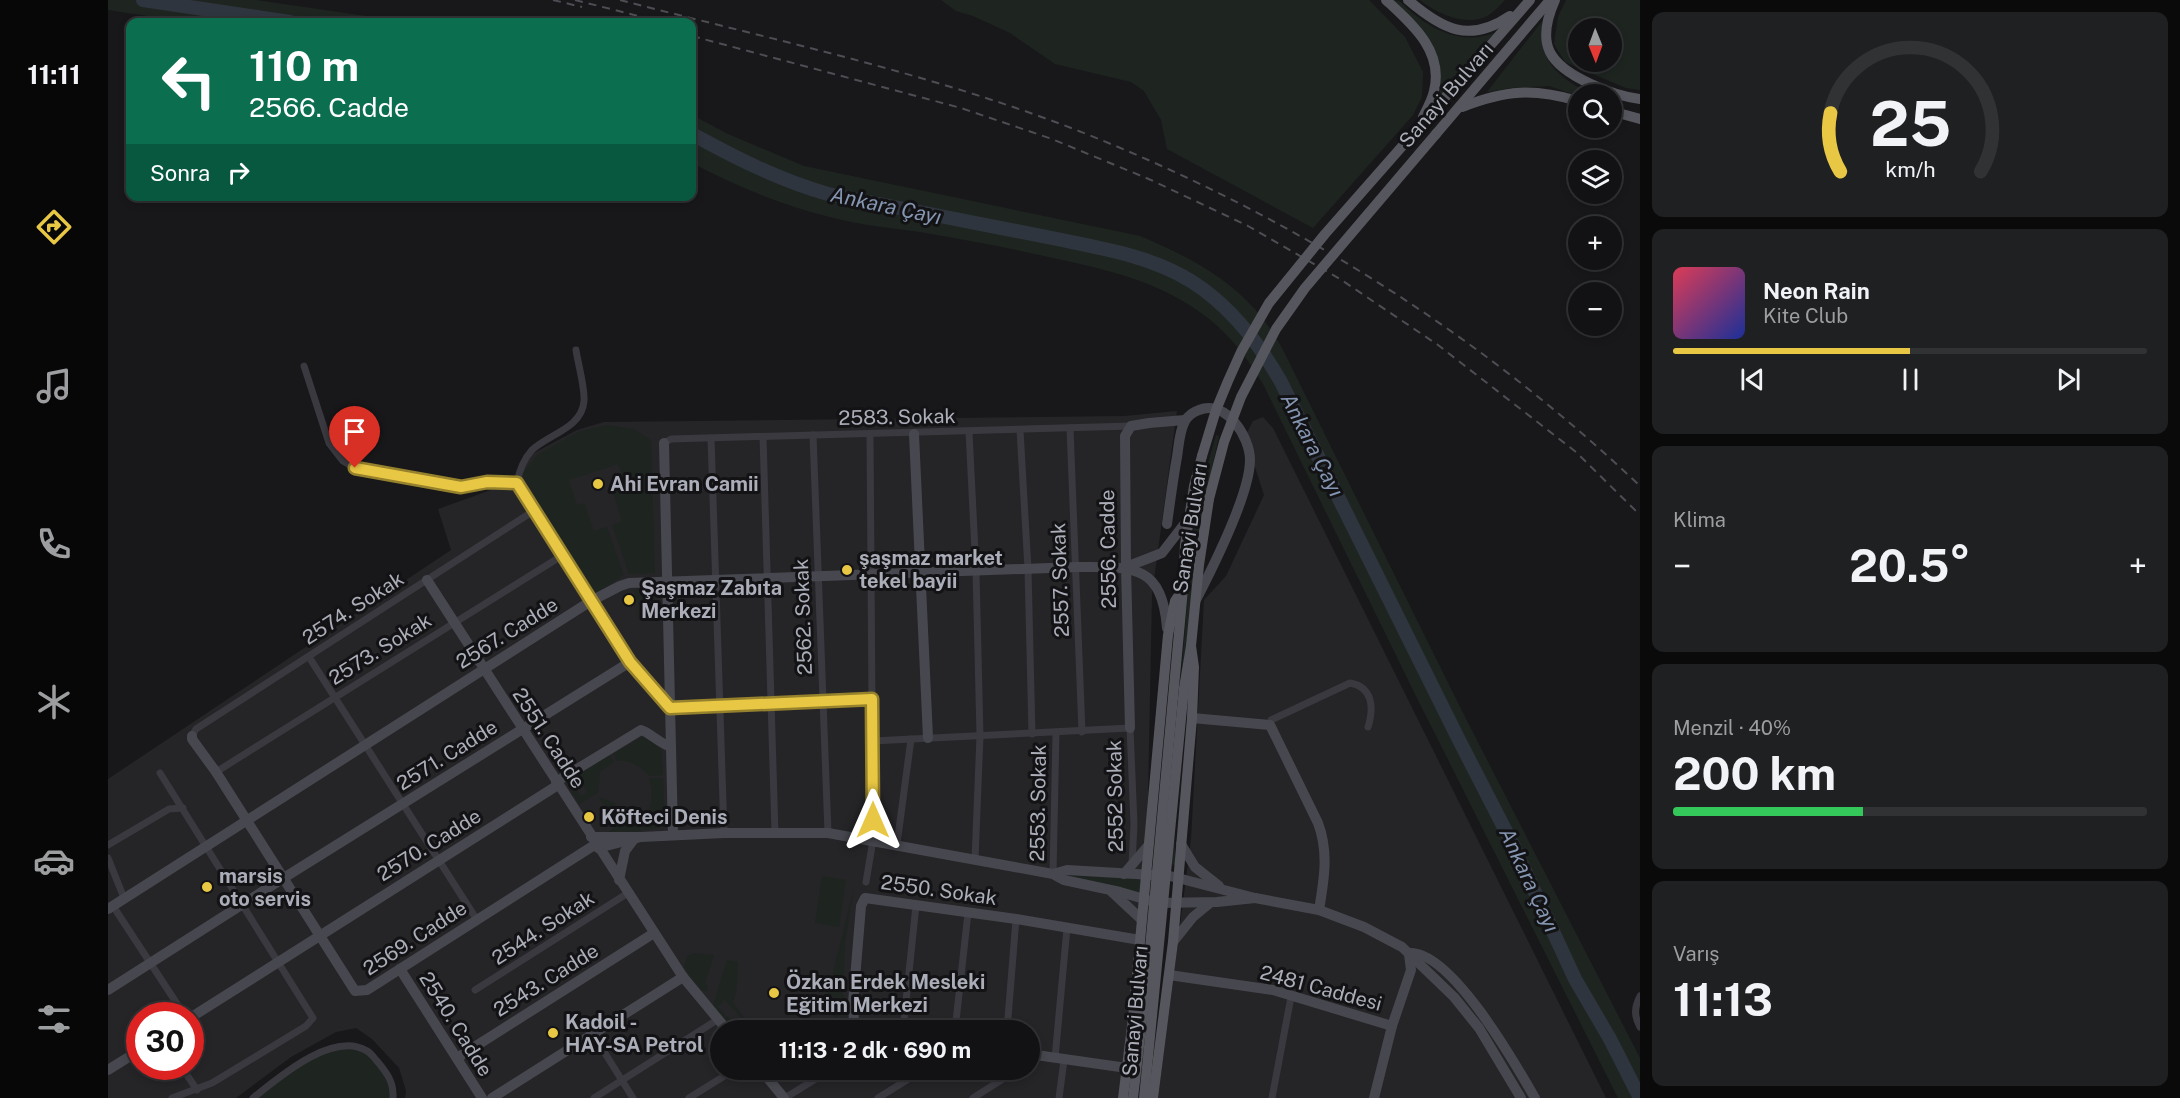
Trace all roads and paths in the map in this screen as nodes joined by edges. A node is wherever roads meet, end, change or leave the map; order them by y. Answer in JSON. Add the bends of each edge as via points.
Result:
{"nodes":[{"id":1,"x":1386,"y":0,"type":"edge"},
{"id":2,"x":1408,"y":0,"type":"edge"},
{"id":3,"x":1550,"y":0,"type":"edge"},
{"id":4,"x":1555,"y":0,"type":"edge"},
{"id":5,"x":1526,"y":4,"type":"edge"},
{"id":6,"x":1568,"y":99,"type":"edge"},
{"id":7,"x":1640,"y":99,"type":"edge"},
{"id":8,"x":1459,"y":108,"type":"junction"},
{"id":9,"x":1622,"y":114,"type":"edge"},
{"id":10,"x":1640,"y":119,"type":"edge"},
{"id":11,"x":1420,"y":126,"type":"junction"},
{"id":12,"x":576,"y":350,"type":"dead end"},
{"id":13,"x":304,"y":366,"type":"dead end"},
{"id":14,"x":1185,"y":420,"type":"junction"},
{"id":15,"x":1131,"y":426,"type":"junction"},
{"id":16,"x":1070,"y":428,"type":"junction"},
{"id":17,"x":1020,"y":430,"type":"junction"},
{"id":18,"x":969,"y":432,"type":"junction"},
{"id":19,"x":915,"y":434,"type":"junction"},
{"id":20,"x":813,"y":435,"type":"junction"},
{"id":21,"x":870,"y":435,"type":"junction"},
{"id":22,"x":763,"y":437,"type":"junction"},
{"id":23,"x":711,"y":438,"type":"junction"},
{"id":24,"x":664,"y":443,"type":"joint"},
{"id":25,"x":517,"y":483,"type":"junction"},
{"id":26,"x":535,"y":510,"type":"junction"},
{"id":27,"x":1189,"y":518,"type":"junction"},
{"id":28,"x":1167,"y":524,"type":"dead end"},
{"id":29,"x":563,"y":555,"type":"junction"},
{"id":30,"x":1077,"y":567,"type":"junction"},
{"id":31,"x":1126,"y":567,"type":"junction"},
{"id":32,"x":1028,"y":569,"type":"junction"},
{"id":33,"x":976,"y":571,"type":"junction"},
{"id":34,"x":921,"y":573,"type":"junction"},
{"id":35,"x":871,"y":575,"type":"junction"},
{"id":36,"x":818,"y":577,"type":"junction"},
{"id":37,"x":768,"y":579,"type":"junction"},
{"id":38,"x":427,"y":580,"type":"junction"},
{"id":39,"x":716,"y":581,"type":"junction"},
{"id":40,"x":667,"y":582,"type":"junction"},
{"id":41,"x":1183,"y":589,"type":"junction"},
{"id":42,"x":1196,"y":600,"type":"junction"},
{"id":43,"x":591,"y":601,"type":"junction"},
{"id":44,"x":454,"y":622,"type":"junction"},
{"id":45,"x":1168,"y":635,"type":"junction"},
{"id":46,"x":1191,"y":646,"type":"junction"},
{"id":47,"x":309,"y":657,"type":"junction"},
{"id":48,"x":630,"y":662,"type":"junction"},
{"id":49,"x":484,"y":669,"type":"junction"},
{"id":50,"x":335,"y":697,"type":"junction"},
{"id":51,"x":872,"y":699,"type":"junction"},
{"id":52,"x":823,"y":702,"type":"junction"},
{"id":53,"x":771,"y":704,"type":"junction"},
{"id":54,"x":720,"y":706,"type":"junction"},
{"id":55,"x":670,"y":708,"type":"junction"},
{"id":56,"x":1192,"y":718,"type":"junction"},
{"id":57,"x":1269,"y":725,"type":"junction"},
{"id":58,"x":1368,"y":727,"type":"dead end"},
{"id":59,"x":1130,"y":728,"type":"junction"},
{"id":60,"x":522,"y":729,"type":"junction"},
{"id":61,"x":1082,"y":732,"type":"junction"},
{"id":62,"x":1056,"y":733,"type":"junction"},
{"id":63,"x":1032,"y":734,"type":"junction"},
{"id":64,"x":192,"y":736,"type":"joint"},
{"id":65,"x":980,"y":736,"type":"junction"},
{"id":66,"x":928,"y":738,"type":"junction"},
{"id":67,"x":911,"y":739,"type":"junction"},
{"id":68,"x":872,"y":741,"type":"junction"},
{"id":69,"x":365,"y":744,"type":"junction"},
{"id":70,"x":671,"y":747,"type":"junction"},
{"id":71,"x":216,"y":772,"type":"junction"},
{"id":72,"x":160,"y":773,"type":"dead end"},
{"id":73,"x":557,"y":783,"type":"junction"},
{"id":74,"x":403,"y":804,"type":"junction"},
{"id":75,"x":183,"y":808,"type":"junction"},
{"id":76,"x":247,"y":821,"type":"junction"},
{"id":77,"x":724,"y":833,"type":"junction"},
{"id":78,"x":775,"y":833,"type":"junction"},
{"id":79,"x":828,"y":833,"type":"junction"},
{"id":80,"x":673,"y":835,"type":"junction"},
{"id":81,"x":637,"y":838,"type":"junction"},
{"id":82,"x":873,"y":840,"type":"junction"},
{"id":83,"x":1181,"y":842,"type":"junction"},
{"id":84,"x":595,"y":843,"type":"junction"},
{"id":85,"x":897,"y":844,"type":"junction"},
{"id":86,"x":1148,"y":844,"type":"junction"},
{"id":87,"x":108,"y":845,"type":"edge"},
{"id":88,"x":207,"y":846,"type":"junction"},
{"id":89,"x":108,"y":858,"type":"edge"},
{"id":90,"x":975,"y":859,"type":"junction"},
{"id":91,"x":438,"y":860,"type":"junction"},
{"id":92,"x":1132,"y":864,"type":"junction"},
{"id":93,"x":1053,"y":873,"type":"junction"},
{"id":94,"x":1124,"y":874,"type":"junction"},
{"id":95,"x":1146,"y":874,"type":"junction"},
{"id":96,"x":1178,"y":878,"type":"junction"},
{"id":97,"x":282,"y":879,"type":"junction"},
{"id":98,"x":619,"y":880,"type":"junction"},
{"id":99,"x":866,"y":882,"type":"dead end"},
{"id":100,"x":1224,"y":889,"type":"junction"},
{"id":101,"x":1110,"y":890,"type":"junction"},
{"id":102,"x":628,"y":893,"type":"junction"},
{"id":103,"x":124,"y":898,"type":"junction"},
{"id":104,"x":1255,"y":898,"type":"junction"},
{"id":105,"x":1143,"y":899,"type":"junction"},
{"id":106,"x":1212,"y":902,"type":"junction"},
{"id":107,"x":243,"y":904,"type":"junction"},
{"id":108,"x":1177,"y":904,"type":"junction"},
{"id":109,"x":916,"y":905,"type":"junction"},
{"id":110,"x":110,"y":907,"type":"edge"},
{"id":111,"x":1319,"y":910,"type":"junction"},
{"id":112,"x":968,"y":913,"type":"junction"},
{"id":113,"x":1016,"y":919,"type":"junction"},
{"id":114,"x":477,"y":920,"type":"junction"},
{"id":115,"x":1141,"y":920,"type":"junction"},
{"id":116,"x":1067,"y":928,"type":"junction"},
{"id":117,"x":654,"y":933,"type":"junction"},
{"id":118,"x":319,"y":936,"type":"junction"},
{"id":119,"x":1140,"y":940,"type":"junction"},
{"id":120,"x":1173,"y":943,"type":"junction"},
{"id":121,"x":1408,"y":953,"type":"junction"},
{"id":122,"x":279,"y":961,"type":"junction"},
{"id":123,"x":151,"y":963,"type":"junction"},
{"id":124,"x":400,"y":969,"type":"junction"},
{"id":125,"x":1169,"y":975,"type":"junction"},
{"id":126,"x":683,"y":977,"type":"junction"},
{"id":127,"x":108,"y":990,"type":"edge"},
{"id":128,"x":475,"y":990,"type":"dead end"},
{"id":129,"x":1640,"y":996,"type":"edge"},
{"id":130,"x":1291,"y":997,"type":"junction"},
{"id":131,"x":176,"y":1002,"type":"edge"},
{"id":132,"x":204,"y":1009,"type":"edge"},
{"id":133,"x":717,"y":1020,"type":"edge"},
{"id":134,"x":854,"y":1020,"type":"edge"},
{"id":135,"x":904,"y":1020,"type":"edge"},
{"id":136,"x":956,"y":1020,"type":"edge"},
{"id":137,"x":1008,"y":1020,"type":"edge"},
{"id":138,"x":710,"y":1024,"type":"edge"},
{"id":139,"x":1392,"y":1026,"type":"junction"},
{"id":140,"x":1640,"y":1027,"type":"edge"},
{"id":141,"x":593,"y":1034,"type":"junction"},
{"id":142,"x":457,"y":1058,"type":"junction"},
{"id":143,"x":1040,"y":1058,"type":"edge"},
{"id":144,"x":126,"y":1059,"type":"edge"},
{"id":145,"x":1060,"y":1059,"type":"junction"},
{"id":146,"x":1127,"y":1068,"type":"junction"},
{"id":147,"x":108,"y":1070,"type":"edge"},
{"id":148,"x":191,"y":1080,"type":"edge"},
{"id":149,"x":622,"y":1080,"type":"junction"},
{"id":150,"x":718,"y":1080,"type":"edge"},
{"id":151,"x":769,"y":1080,"type":"edge"},
{"id":152,"x":814,"y":1080,"type":"edge"},
{"id":153,"x":907,"y":1080,"type":"edge"},
{"id":154,"x":1001,"y":1080,"type":"edge"},
{"id":155,"x":197,"y":1090,"type":"junction"},
{"id":156,"x":172,"y":1098,"type":"edge"},
{"id":157,"x":253,"y":1098,"type":"edge"},
{"id":158,"x":393,"y":1098,"type":"edge"},
{"id":159,"x":482,"y":1098,"type":"edge"},
{"id":160,"x":492,"y":1098,"type":"edge"},
{"id":161,"x":594,"y":1098,"type":"edge"},
{"id":162,"x":633,"y":1098,"type":"edge"},
{"id":163,"x":689,"y":1098,"type":"edge"},
{"id":164,"x":784,"y":1098,"type":"edge"},
{"id":165,"x":878,"y":1098,"type":"edge"},
{"id":166,"x":973,"y":1098,"type":"edge"},
{"id":167,"x":1059,"y":1098,"type":"edge"},
{"id":168,"x":1123,"y":1098,"type":"edge"},
{"id":169,"x":1133,"y":1098,"type":"edge"},
{"id":170,"x":1144,"y":1098,"type":"edge"},
{"id":171,"x":1153,"y":1098,"type":"edge"},
{"id":172,"x":1272,"y":1098,"type":"edge"},
{"id":173,"x":1374,"y":1098,"type":"edge"},
{"id":174,"x":1521,"y":1098,"type":"edge"},
{"id":175,"x":1535,"y":1098,"type":"edge"}],
"edges":[{"from":1,"to":11,"type":"main road","via":[[1418,30],[1433,54],[1434,92]]},
{"from":2,"to":5,"type":"main road","via":[[1446,28],[1465,31],[1499,24]]},
{"from":3,"to":8,"type":"main road","name":"Sanayi Bulvarı"},
{"from":4,"to":7,"type":"main road","via":[[1547,18],[1551,56],[1572,75]]},
{"from":5,"to":11,"type":"main road","name":"Sanayi Bulvarı"},
{"from":6,"to":8,"type":"main road","via":[[1545,93],[1503,94]]},
{"from":8,"to":42,"type":"main road","name":"Sanayi Bulvarı","bridge":true,"via":[[1305,288],[1276,329],[1236,408],[1224,442],[1209,499]]},
{"from":9,"to":10,"type":"main road"},
{"from":11,"to":27,"type":"main road","name":"Sanayi Bulvarı","bridge":true,"via":[[1269,303],[1245,344],[1216,410]]},
{"from":12,"to":25,"type":"street","via":[[584,400],[580,413],[567,428],[532,450],[520,468]]},
{"from":13,"to":25,"type":"street","via":[[329,443],[343,461],[355,468],[461,487],[487,482]]},
{"from":14,"to":15,"type":"street"},
{"from":14,"to":28,"type":"street"},
{"from":14,"to":42,"type":"street","via":[[1204,408],[1227,416],[1242,434],[1250,458],[1239,501]]},
{"from":15,"to":16,"type":"street","name":"2583. Sokak"},
{"from":15,"to":31,"type":"street","name":"2556. Cadde","via":[[1124,444]]},
{"from":16,"to":17,"type":"street","name":"2583. Sokak"},
{"from":16,"to":30,"type":"street","name":"2557. Sokak"},
{"from":17,"to":18,"type":"street","name":"2583. Sokak"},
{"from":17,"to":32,"type":"street"},
{"from":18,"to":19,"type":"street","name":"2583. Sokak"},
{"from":18,"to":33,"type":"street"},
{"from":19,"to":21,"type":"street","name":"2583. Sokak"},
{"from":19,"to":34,"type":"street"},
{"from":20,"to":21,"type":"street","name":"2583. Sokak"},
{"from":20,"to":22,"type":"street","name":"2583. Sokak"},
{"from":20,"to":36,"type":"street","name":"2562. Sokak"},
{"from":21,"to":35,"type":"street"},
{"from":22,"to":23,"type":"street","name":"2583. Sokak"},
{"from":22,"to":37,"type":"street"},
{"from":23,"to":24,"type":"street","name":"2583. Sokak","via":[[671,439]]},
{"from":23,"to":39,"type":"street"},
{"from":24,"to":40,"type":"street"},
{"from":25,"to":26,"type":"street"},
{"from":26,"to":29,"type":"street"},
{"from":26,"to":38,"type":"street","name":"2574. Sokak"},
{"from":27,"to":31,"type":"street","via":[[1162,553]]},
{"from":27,"to":41,"type":"main road","name":"Sanayi Bulvarı"},
{"from":29,"to":43,"type":"street"},
{"from":29,"to":44,"type":"street","name":"2573. Sokak"},
{"from":30,"to":31,"type":"street","name":"2567. Cadde"},
{"from":30,"to":32,"type":"street","name":"2567. Cadde"},
{"from":30,"to":61,"type":"street","name":"2557. Sokak"},
{"from":31,"to":45,"type":"street","via":[[1145,576],[1161,593]]},
{"from":31,"to":59,"type":"street","name":"2556. Cadde"},
{"from":32,"to":33,"type":"street","name":"2567. Cadde"},
{"from":32,"to":63,"type":"street"},
{"from":33,"to":34,"type":"street","name":"2567. Cadde"},
{"from":33,"to":65,"type":"street"},
{"from":34,"to":35,"type":"street","name":"2567. Cadde"},
{"from":34,"to":66,"type":"street"},
{"from":35,"to":36,"type":"street","name":"2567. Cadde"},
{"from":35,"to":51,"type":"street"},
{"from":36,"to":37,"type":"street","name":"2567. Cadde"},
{"from":36,"to":52,"type":"street","name":"2562. Sokak"},
{"from":37,"to":39,"type":"street","name":"2567. Cadde"},
{"from":37,"to":53,"type":"street"},
{"from":38,"to":44,"type":"street","name":"2551. Cadde"},
{"from":38,"to":47,"type":"street","name":"2574. Sokak"},
{"from":39,"to":40,"type":"street","name":"2567. Cadde"},
{"from":39,"to":54,"type":"street"},
{"from":40,"to":43,"type":"street","name":"2567. Cadde","via":[[629,583]]},
{"from":40,"to":55,"type":"street"},
{"from":41,"to":45,"type":"main road","via":[[1175,601]]},
{"from":41,"to":169,"type":"main road","name":"Sanayi Bulvarı","bridge":true},
{"from":42,"to":46,"type":"main road","name":"Sanayi Bulvarı"},
{"from":43,"to":48,"type":"street"},
{"from":43,"to":49,"type":"street","name":"2567. Cadde"},
{"from":44,"to":49,"type":"street","name":"2551. Cadde"},
{"from":44,"to":50,"type":"street","name":"2573. Sokak"},
{"from":45,"to":86,"type":"main road"},
{"from":46,"to":56,"type":"main road"},
{"from":46,"to":170,"type":"main road","name":"Sanayi Bulvarı","bridge":true},
{"from":47,"to":50,"type":"street"},
{"from":47,"to":64,"type":"street","name":"2574. Sokak","via":[[196,729]]},
{"from":48,"to":55,"type":"street"},
{"from":48,"to":60,"type":"street","name":"2571. Cadde"},
{"from":49,"to":60,"type":"street","name":"2551. Cadde"},
{"from":49,"to":69,"type":"street","name":"2567. Cadde"},
{"from":50,"to":69,"type":"street"},
{"from":50,"to":71,"type":"street","name":"2573. Sokak"},
{"from":51,"to":52,"type":"street"},
{"from":51,"to":68,"type":"street"},
{"from":52,"to":53,"type":"street"},
{"from":52,"to":79,"type":"street","name":"2562. Sokak"},
{"from":53,"to":54,"type":"street"},
{"from":53,"to":78,"type":"street"},
{"from":54,"to":55,"type":"street"},
{"from":54,"to":77,"type":"street"},
{"from":55,"to":70,"type":"street"},
{"from":56,"to":57,"type":"street"},
{"from":56,"to":83,"type":"main road"},
{"from":57,"to":58,"type":"street","via":[[1272,720],[1350,682],[1368,692]]},
{"from":57,"to":111,"type":"street","via":[[1323,836]]},
{"from":59,"to":61,"type":"street"},
{"from":59,"to":92,"type":"street","name":"2552 Sokak"},
{"from":60,"to":73,"type":"street","name":"2551. Cadde"},
{"from":60,"to":74,"type":"street","name":"2571. Cadde"},
{"from":61,"to":62,"type":"street"},
{"from":62,"to":63,"type":"street"},
{"from":62,"to":93,"type":"street","name":"2553. Sokak"},
{"from":63,"to":65,"type":"street"},
{"from":64,"to":71,"type":"street","name":"2569. Cadde"},
{"from":65,"to":66,"type":"street"},
{"from":65,"to":90,"type":"street"},
{"from":66,"to":67,"type":"street"},
{"from":67,"to":68,"type":"street"},
{"from":67,"to":85,"type":"street"},
{"from":68,"to":82,"type":"street"},
{"from":69,"to":74,"type":"street"},
{"from":69,"to":76,"type":"street","name":"2567. Cadde"},
{"from":70,"to":73,"type":"street","name":"2570. Cadde","via":[[641,730]]},
{"from":70,"to":80,"type":"street"},
{"from":71,"to":76,"type":"street","name":"2569. Cadde"},
{"from":72,"to":75,"type":"street"},
{"from":73,"to":84,"type":"street","name":"2551. Cadde"},
{"from":73,"to":91,"type":"street","name":"2570. Cadde"},
{"from":74,"to":91,"type":"street"},
{"from":74,"to":97,"type":"street","name":"2571. Cadde"},
{"from":75,"to":87,"type":"street","via":[[169,809]]},
{"from":75,"to":88,"type":"street"},
{"from":76,"to":88,"type":"street","name":"2567. Cadde"},
{"from":76,"to":97,"type":"street","name":"2569. Cadde"},
{"from":77,"to":78,"type":"street","name":"2569. Cadde"},
{"from":77,"to":80,"type":"street","name":"2569. Cadde"},
{"from":78,"to":79,"type":"street","name":"2569. Cadde"},
{"from":79,"to":82,"type":"street","name":"2569. Cadde"},
{"from":80,"to":81,"type":"street","name":"2569. Cadde"},
{"from":81,"to":84,"type":"street","name":"2569. Cadde"},
{"from":81,"to":98,"type":"street","via":[[625,851]]},
{"from":82,"to":85,"type":"street","name":"2569. Cadde"},
{"from":82,"to":99,"type":"street"},
{"from":83,"to":86,"type":"main road","via":[[1173,852],[1165,854]]},
{"from":83,"to":96,"type":"main road"},
{"from":83,"to":100,"type":"street","via":[[1202,874]]},
{"from":84,"to":98,"type":"street","name":"2551. Cadde"},
{"from":84,"to":114,"type":"street","name":"2569. Cadde"},
{"from":85,"to":90,"type":"street","name":"2569. Cadde"},
{"from":86,"to":92,"type":"street"},
{"from":86,"to":95,"type":"main road"},
{"from":88,"to":103,"type":"street","name":"2567. Cadde"},
{"from":88,"to":107,"type":"street"},
{"from":89,"to":103,"type":"street"},
{"from":90,"to":93,"type":"street","name":"2569. Cadde"},
{"from":91,"to":114,"type":"street"},
{"from":91,"to":118,"type":"street","name":"2570. Cadde"},
{"from":92,"to":94,"type":"street"},
{"from":93,"to":94,"type":"street","via":[[1067,870]]},
{"from":93,"to":101,"type":"street","via":[[1064,880]]},
{"from":94,"to":95,"type":"street"},
{"from":95,"to":96,"type":"street"},
{"from":95,"to":105,"type":"main road"},
{"from":96,"to":100,"type":"street"},
{"from":96,"to":108,"type":"main road"},
{"from":97,"to":107,"type":"street","name":"2571. Cadde"},
{"from":97,"to":118,"type":"street","name":"2569. Cadde"},
{"from":98,"to":102,"type":"street","name":"2551. Cadde"},
{"from":100,"to":104,"type":"street"},
{"from":101,"to":105,"type":"street"},
{"from":101,"to":115,"type":"street"},
{"from":102,"to":117,"type":"street","name":"2551. Cadde"},
{"from":102,"to":128,"type":"street","name":"2544. Sokak"},
{"from":103,"to":110,"type":"street","name":"2567. Cadde"},
{"from":104,"to":106,"type":"street"},
{"from":104,"to":111,"type":"street"},
{"from":105,"to":108,"type":"street"},
{"from":105,"to":115,"type":"main road"},
{"from":106,"to":108,"type":"street"},
{"from":106,"to":120,"type":"street","via":[[1193,917]]},
{"from":107,"to":122,"type":"street"},
{"from":107,"to":123,"type":"street","name":"2571. Cadde"},
{"from":108,"to":120,"type":"main road"},
{"from":109,"to":112,"type":"street","name":"2550. Sokak"},
{"from":109,"to":134,"type":"street","name":"2550. Sokak","via":[[869,898],[862,902]]},
{"from":109,"to":135,"type":"street"},
{"from":110,"to":123,"type":"street"},
{"from":111,"to":121,"type":"street","via":[[1364,927]]},
{"from":112,"to":113,"type":"street","name":"2550. Sokak"},
{"from":112,"to":136,"type":"street"},
{"from":113,"to":116,"type":"street","name":"2550. Sokak"},
{"from":113,"to":137,"type":"street"},
{"from":114,"to":124,"type":"street","name":"2569. Cadde"},
{"from":115,"to":119,"type":"main road"},
{"from":116,"to":119,"type":"street","name":"2550. Sokak"},
{"from":116,"to":145,"type":"street"},
{"from":117,"to":126,"type":"street","name":"2551. Cadde"},
{"from":117,"to":142,"type":"street","name":"2543. Cadde"},
{"from":118,"to":122,"type":"street","name":"2570. Cadde"},
{"from":118,"to":124,"type":"street","name":"2569. Cadde","via":[[355,991],[367,990]]},
{"from":119,"to":120,"type":"main road","via":[[1148,932],[1156,931]]},
{"from":119,"to":146,"type":"main road"},
{"from":120,"to":125,"type":"main road"},
{"from":121,"to":139,"type":"street","via":[[1411,970]]},
{"from":121,"to":174,"type":"street","via":[[1473,1020]]},
{"from":121,"to":175,"type":"street","via":[[1416,952],[1437,965],[1473,1002],[1497,1033]]},
{"from":122,"to":132,"type":"street","name":"2570. Cadde"},
{"from":122,"to":155,"type":"street","via":[[312,1014],[312,1022]]},
{"from":123,"to":127,"type":"street","name":"2571. Cadde"},
{"from":123,"to":131,"type":"street"},
{"from":124,"to":142,"type":"street","name":"2540. Cadde"},
{"from":125,"to":130,"type":"street","name":"2481 Caddesi","via":[[1273,990]]},
{"from":125,"to":171,"type":"main road"},
{"from":126,"to":133,"type":"street","name":"2551. Cadde"},
{"from":126,"to":141,"type":"street"},
{"from":129,"to":140,"type":"street","via":[[1635,1010]]},
{"from":130,"to":139,"type":"street","name":"2481 Caddesi"},
{"from":130,"to":172,"type":"street"},
{"from":138,"to":149,"type":"street"},
{"from":139,"to":173,"type":"street"},
{"from":141,"to":149,"type":"street"},
{"from":141,"to":160,"type":"street"},
{"from":142,"to":159,"type":"street","name":"2540. Cadde"},
{"from":143,"to":145,"type":"street"},
{"from":144,"to":147,"type":"street"},
{"from":145,"to":146,"type":"street"},
{"from":145,"to":167,"type":"street"},
{"from":146,"to":168,"type":"main road"},
{"from":148,"to":155,"type":"street"},
{"from":149,"to":161,"type":"street"},
{"from":149,"to":162,"type":"street"},
{"from":150,"to":163,"type":"street"},
{"from":151,"to":164,"type":"street"},
{"from":152,"to":164,"type":"street"},
{"from":153,"to":165,"type":"street"},
{"from":154,"to":166,"type":"street"},
{"from":155,"to":156,"type":"street"},
{"from":157,"to":158,"type":"street","via":[[313,1057],[333,1047],[353,1046],[368,1051],[389,1075]]}]}
